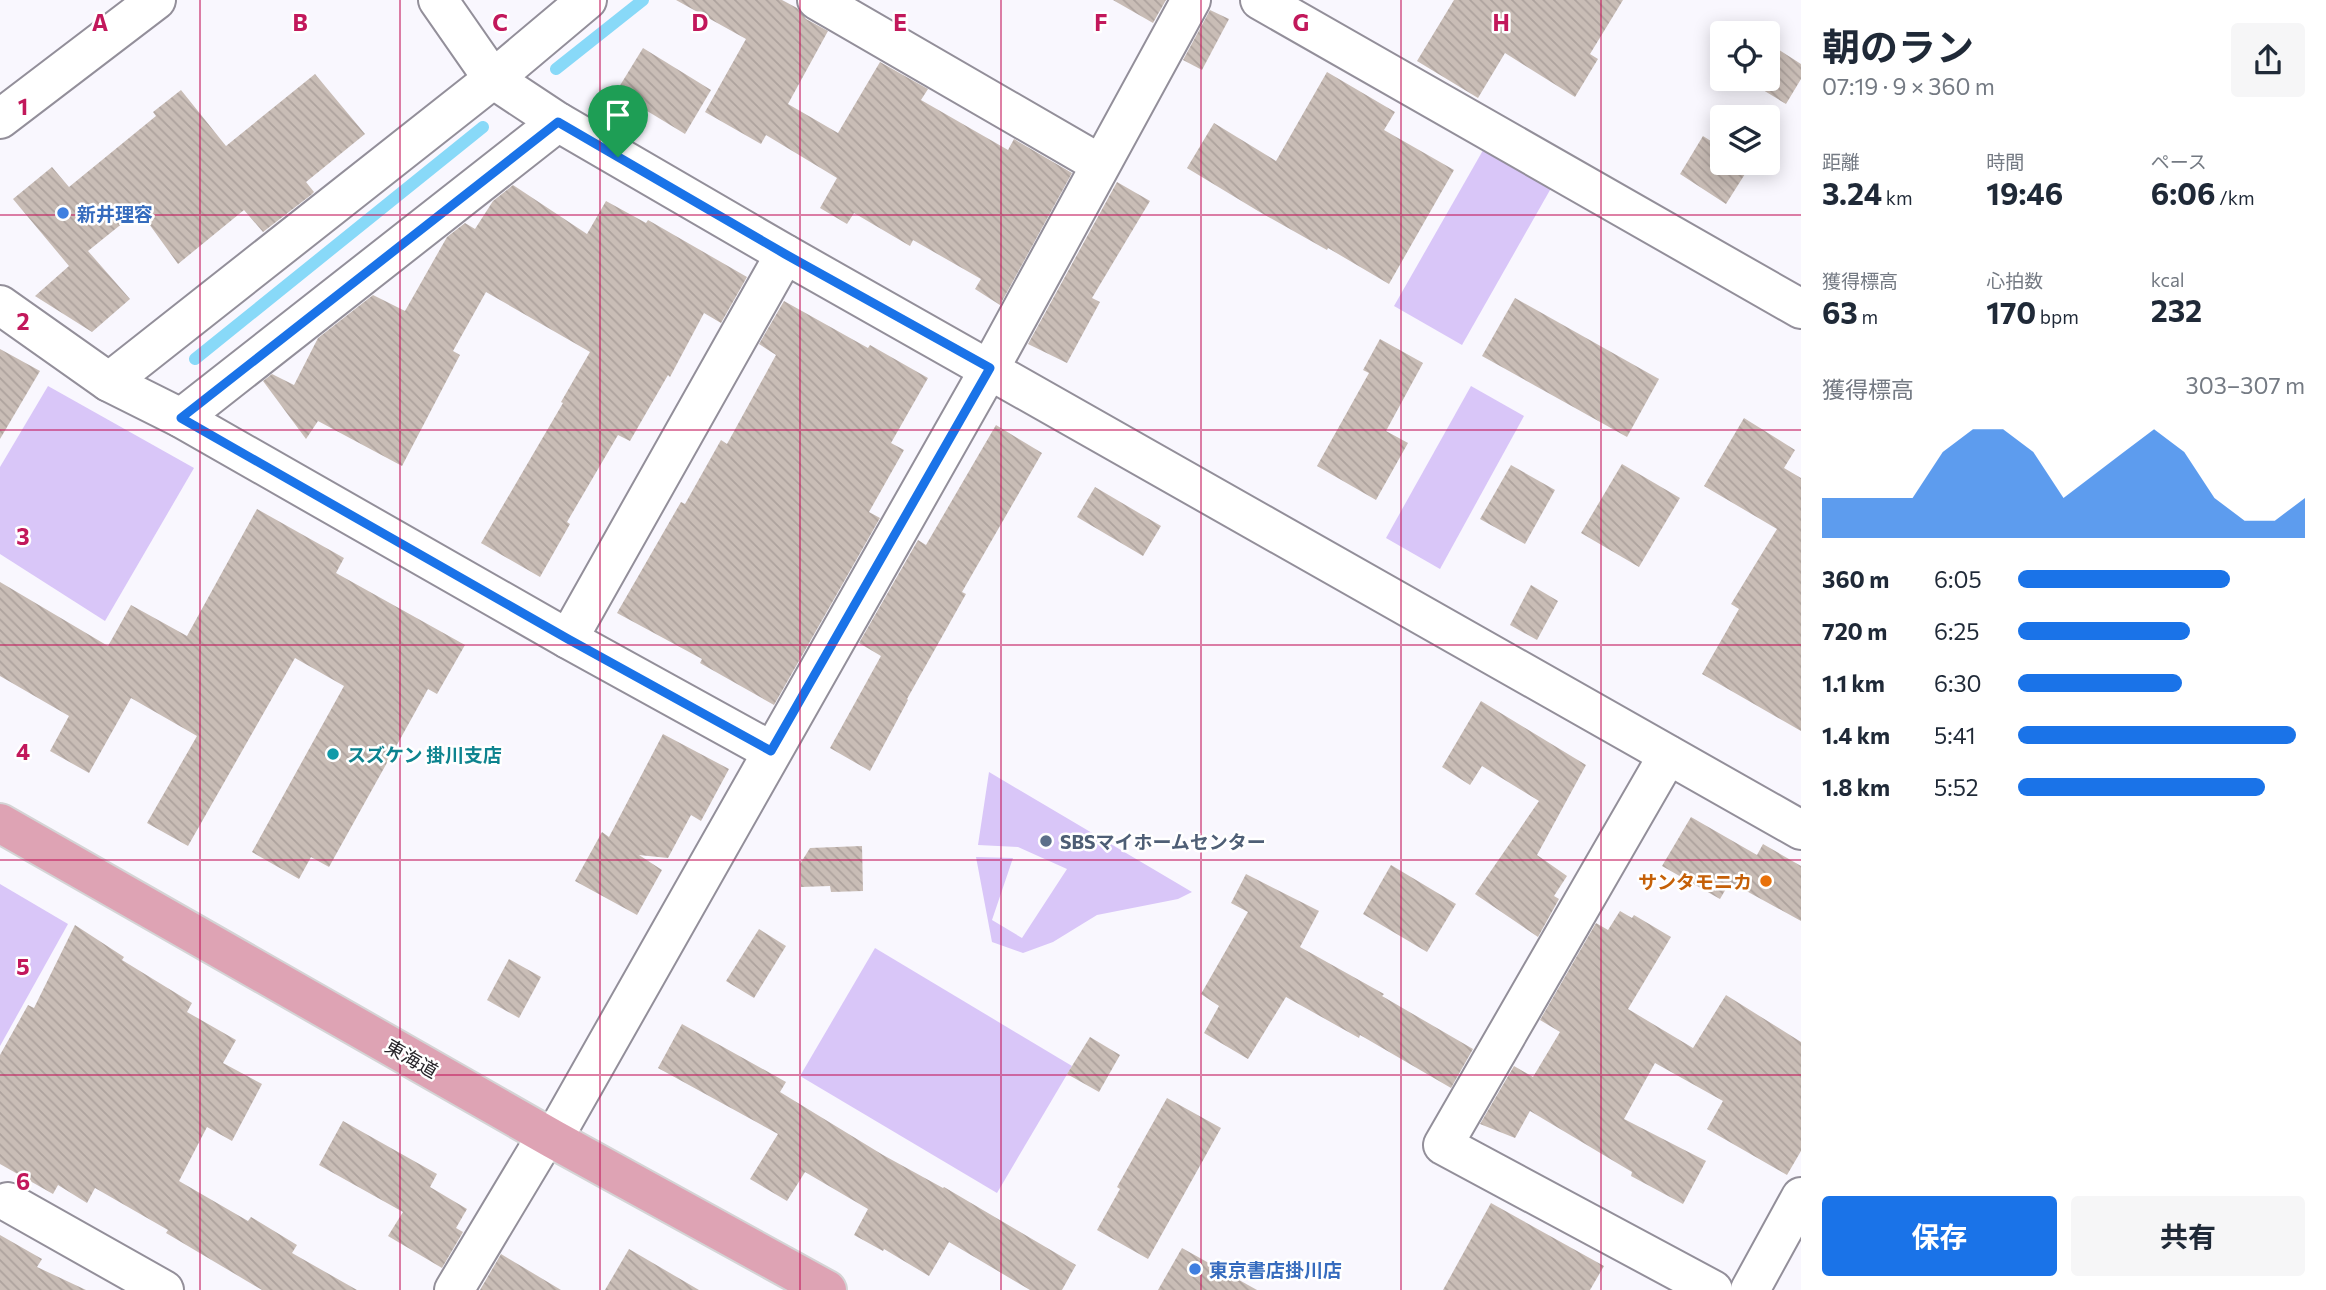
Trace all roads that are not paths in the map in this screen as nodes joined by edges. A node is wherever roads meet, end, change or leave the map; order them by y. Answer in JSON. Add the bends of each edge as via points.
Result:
{"nodes":[{"id":1,"x":156,"y":0,"type":"edge"},
{"id":2,"x":438,"y":0,"type":"edge"},
{"id":3,"x":587,"y":0,"type":"edge"},
{"id":4,"x":817,"y":0,"type":"edge"},
{"id":5,"x":1191,"y":0,"type":"edge"},
{"id":6,"x":1260,"y":0,"type":"edge"},
{"id":7,"x":492,"y":79,"type":"junction"},
{"id":8,"x":0,"y":119,"type":"edge"},
{"id":9,"x":558,"y":122,"type":"junction"},
{"id":10,"x":1100,"y":164,"type":"junction"},
{"id":11,"x":785,"y":254,"type":"junction"},
{"id":12,"x":0,"y":305,"type":"edge"},
{"id":13,"x":1801,"y":309,"type":"edge"},
{"id":14,"x":990,"y":368,"type":"junction"},
{"id":15,"x":109,"y":382,"type":"junction"},
{"id":16,"x":181,"y":418,"type":"junction"},
{"id":17,"x":568,"y":639,"type":"junction"},
{"id":18,"x":771,"y":751,"type":"junction"},
{"id":19,"x":1668,"y":755,"type":"junction"},
{"id":20,"x":0,"y":823,"type":"edge"},
{"id":21,"x":1801,"y":831,"type":"edge"},
{"id":22,"x":550,"y":1137,"type":"junction"},
{"id":23,"x":1801,"y":1197,"type":"edge"},
{"id":24,"x":8,"y":1202,"type":"dead end"},
{"id":25,"x":164,"y":1290,"type":"edge"},
{"id":26,"x":454,"y":1290,"type":"edge"},
{"id":27,"x":827,"y":1290,"type":"edge"},
{"id":28,"x":1713,"y":1290,"type":"edge"},
{"id":29,"x":1750,"y":1290,"type":"edge"}],
"edges":[{"from":1,"to":8,"type":"street"},
{"from":2,"to":7,"type":"street"},
{"from":3,"to":7,"type":"street"},
{"from":4,"to":10,"type":"street"},
{"from":5,"to":10,"type":"street"},
{"from":6,"to":13,"type":"street"},
{"from":7,"to":9,"type":"street"},
{"from":7,"to":15,"type":"street"},
{"from":9,"to":11,"type":"street"},
{"from":9,"to":16,"type":"street"},
{"from":10,"to":14,"type":"street"},
{"from":11,"to":14,"type":"street"},
{"from":11,"to":17,"type":"street"},
{"from":12,"to":15,"type":"street"},
{"from":14,"to":18,"type":"street"},
{"from":14,"to":19,"type":"street"},
{"from":15,"to":16,"type":"street"},
{"from":16,"to":17,"type":"street"},
{"from":17,"to":18,"type":"street"},
{"from":18,"to":22,"type":"street"},
{"from":19,"to":21,"type":"street"},
{"from":19,"to":28,"type":"street","via":[[1443,1145]]},
{"from":20,"to":22,"type":"main road","name":"東海道"},
{"from":22,"to":26,"type":"street"},
{"from":22,"to":27,"type":"main road","name":"東海道"},
{"from":23,"to":29,"type":"street"},
{"from":24,"to":25,"type":"street"}]}
